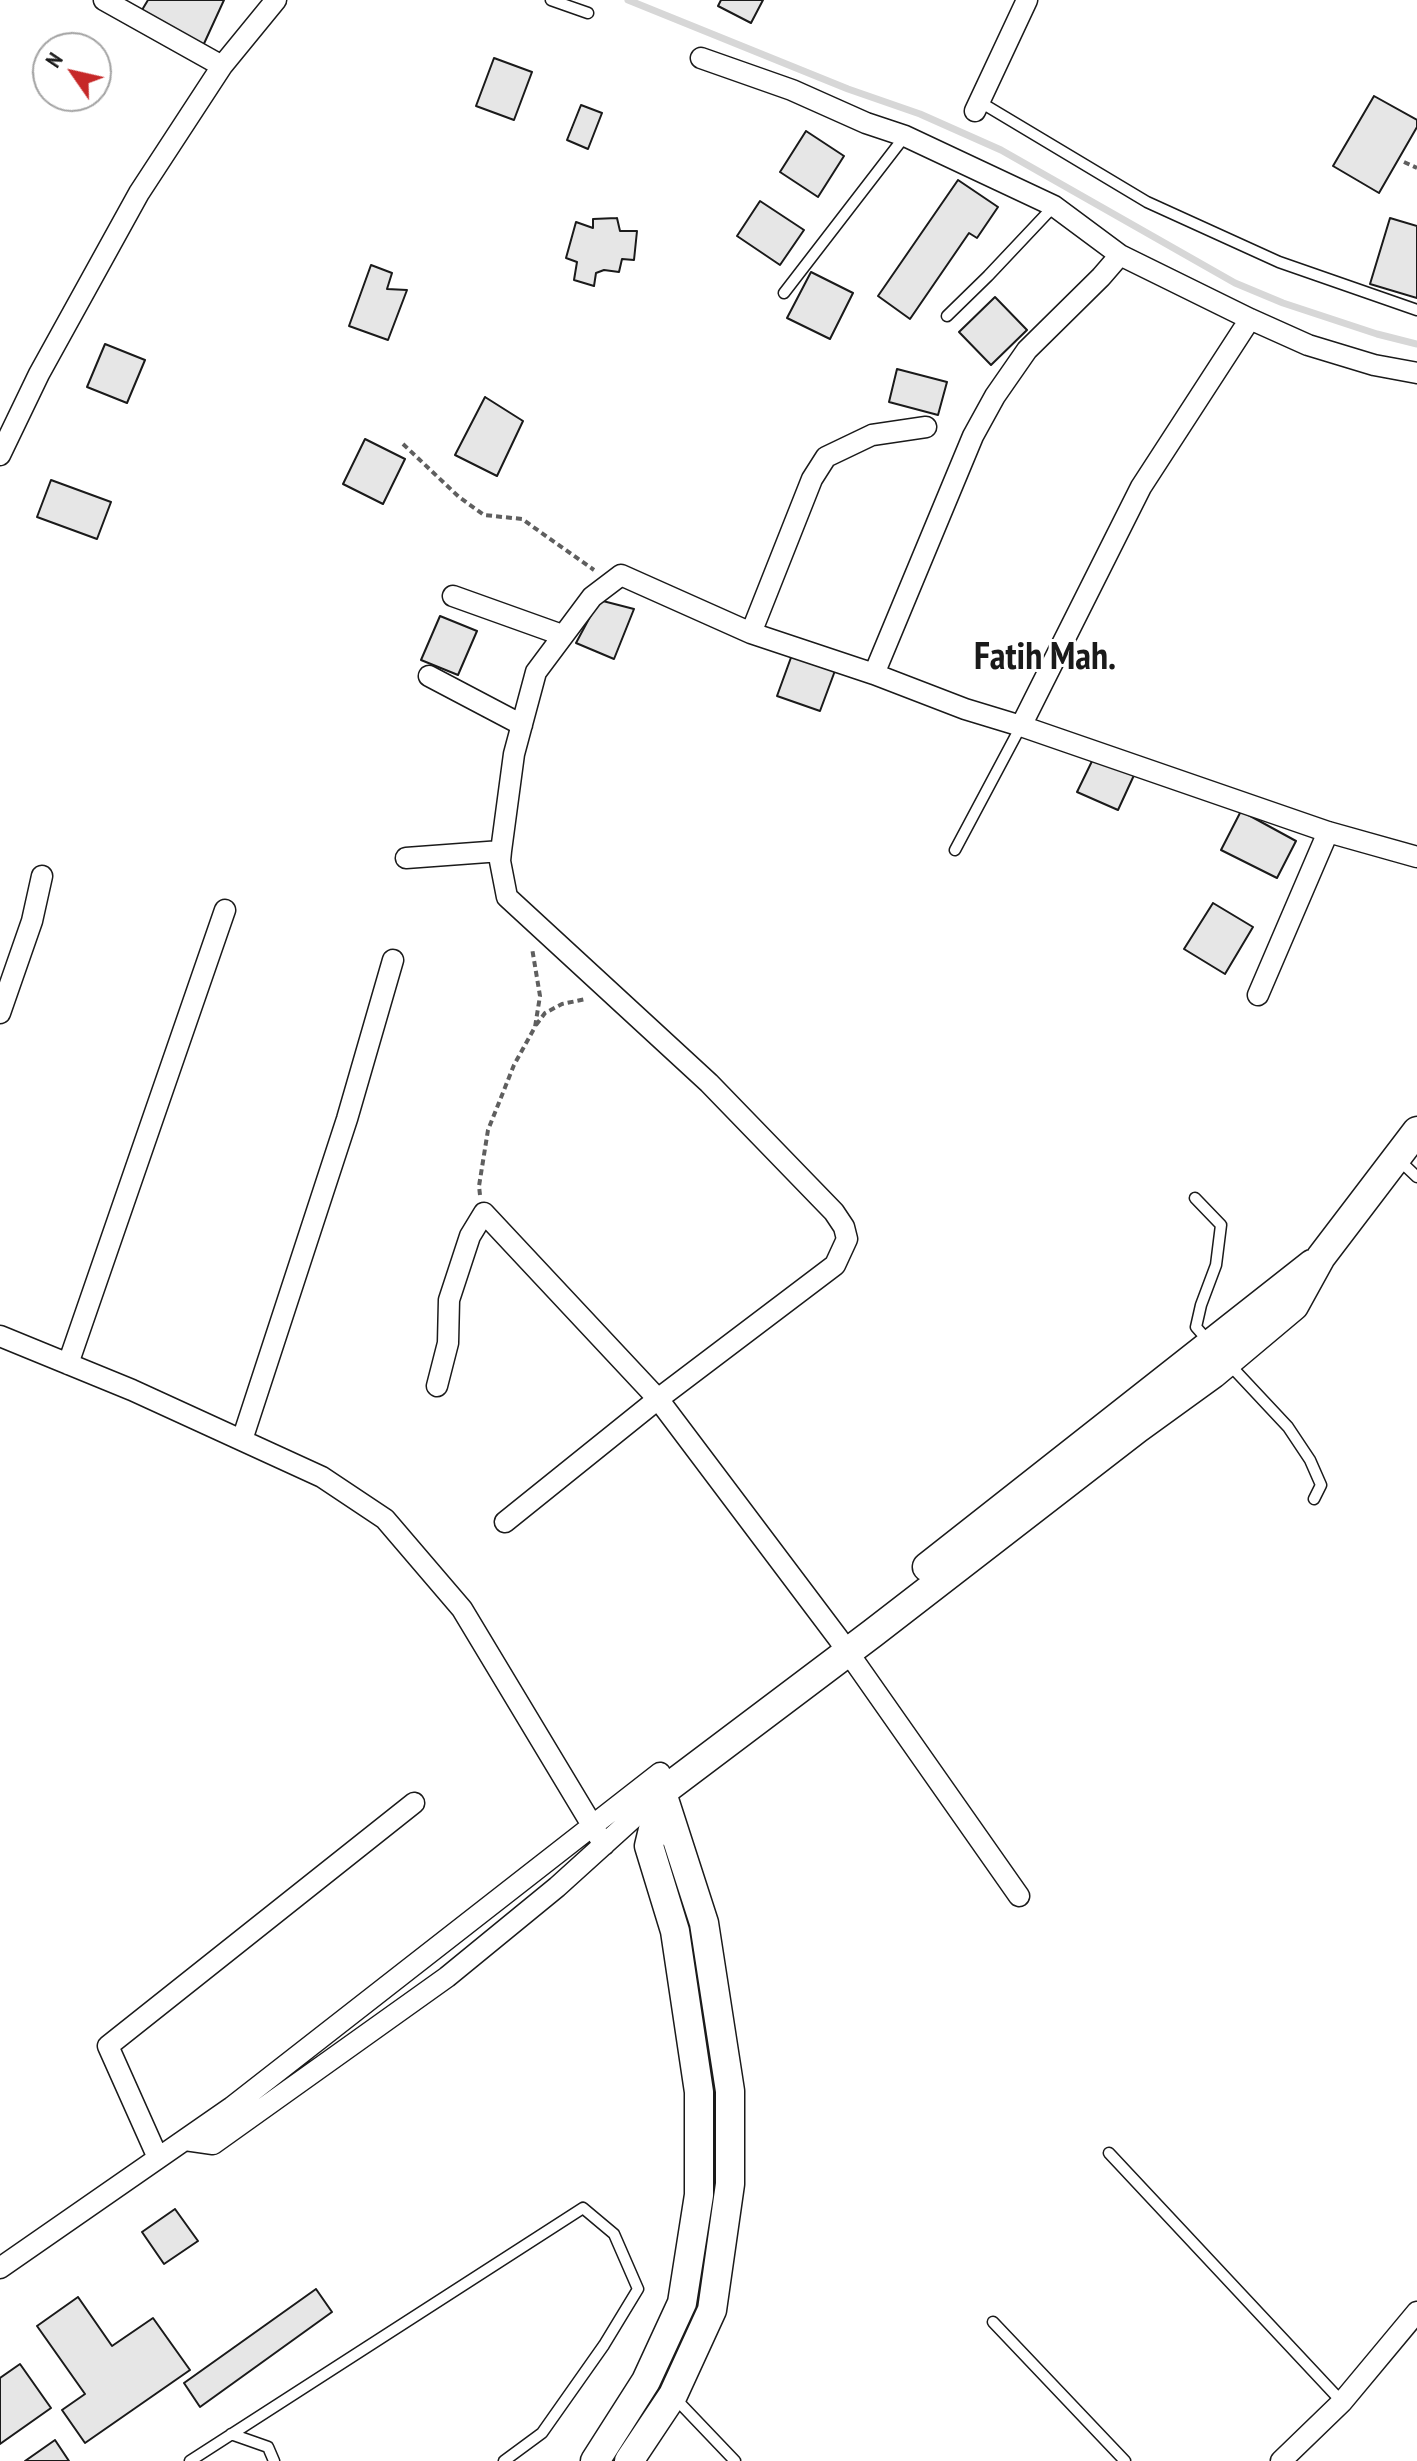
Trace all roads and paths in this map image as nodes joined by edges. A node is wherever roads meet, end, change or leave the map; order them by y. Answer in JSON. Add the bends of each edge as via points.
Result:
{"nodes":[{"id":1,"x":104,"y":0,"type":"edge"},
{"id":2,"x":276,"y":0,"type":"edge"},
{"id":3,"x":551,"y":0,"type":"edge"},
{"id":4,"x":1027,"y":0,"type":"edge"},
{"id":5,"x":588,"y":13,"type":"dead end"},
{"id":6,"x":701,"y":58,"type":"dead end"},
{"id":7,"x":222,"y":66,"type":"junction"},
{"id":8,"x":978,"y":106,"type":"joint"},
{"id":9,"x":905,"y":136,"type":"junction"},
{"id":10,"x":1404,"y":162,"type":"dead end"},
{"id":11,"x":1417,"y":168,"type":"edge"},
{"id":12,"x":1054,"y":206,"type":"junction"},
{"id":13,"x":1120,"y":255,"type":"junction"},
{"id":14,"x":784,"y":293,"type":"dead end"},
{"id":15,"x":1417,"y":310,"type":"edge"},
{"id":16,"x":947,"y":316,"type":"dead end"},
{"id":17,"x":1250,"y":319,"type":"junction"},
{"id":18,"x":1417,"y":373,"type":"edge"},
{"id":19,"x":926,"y":427,"type":"dead end"},
{"id":20,"x":403,"y":444,"type":"dead end"},
{"id":21,"x":0,"y":455,"type":"edge"},
{"id":22,"x":611,"y":582,"type":"junction"},
{"id":23,"x":453,"y":596,"type":"dead end"},
{"id":24,"x":751,"y":633,"type":"junction"},
{"id":25,"x":562,"y":635,"type":"junction"},
{"id":26,"x":874,"y":674,"type":"junction"},
{"id":27,"x":429,"y":676,"type":"dead end"},
{"id":28,"x":522,"y":725,"type":"junction"},
{"id":29,"x":1021,"y":726,"type":"junction"},
{"id":30,"x":1328,"y":832,"type":"junction"},
{"id":31,"x":955,"y":850,"type":"dead end"},
{"id":32,"x":501,"y":851,"type":"junction"},
{"id":33,"x":1417,"y":857,"type":"edge"},
{"id":34,"x":406,"y":858,"type":"dead end"},
{"id":35,"x":42,"y":876,"type":"dead end"},
{"id":36,"x":225,"y":910,"type":"dead end"},
{"id":37,"x":528,"y":916,"type":"junction"},
{"id":38,"x":393,"y":960,"type":"dead end"},
{"id":39,"x":1258,"y":995,"type":"dead end"},
{"id":40,"x":626,"y":1006,"type":"junction"},
{"id":41,"x":0,"y":1013,"type":"edge"},
{"id":42,"x":535,"y":1027,"type":"junction"},
{"id":43,"x":1417,"y":1131,"type":"edge"},
{"id":44,"x":1407,"y":1168,"type":"edge"},
{"id":45,"x":1195,"y":1198,"type":"dead end"},
{"id":46,"x":484,"y":1213,"type":"junction"},
{"id":47,"x":0,"y":1336,"type":"edge"},
{"id":48,"x":1219,"y":1353,"type":"junction"},
{"id":49,"x":68,"y":1364,"type":"junction"},
{"id":50,"x":437,"y":1386,"type":"dead end"},
{"id":51,"x":658,"y":1399,"type":"junction"},
{"id":52,"x":242,"y":1440,"type":"junction"},
{"id":53,"x":1314,"y":1499,"type":"dead end"},
{"id":54,"x":505,"y":1522,"type":"dead end"},
{"id":55,"x":842,"y":1644,"type":"junction"},
{"id":56,"x":661,"y":1783,"type":"junction"},
{"id":57,"x":414,"y":1803,"type":"dead end"},
{"id":58,"x":594,"y":1825,"type":"junction"},
{"id":59,"x":604,"y":1845,"type":"junction"},
{"id":60,"x":1019,"y":1896,"type":"dead end"},
{"id":61,"x":185,"y":2140,"type":"junction"},
{"id":62,"x":1109,"y":2153,"type":"dead end"},
{"id":63,"x":158,"y":2158,"type":"junction"},
{"id":64,"x":0,"y":2268,"type":"edge"},
{"id":65,"x":1417,"y":2312,"type":"edge"},
{"id":66,"x":993,"y":2322,"type":"dead end"},
{"id":67,"x":646,"y":2381,"type":"junction"},
{"id":68,"x":673,"y":2395,"type":"junction"},
{"id":69,"x":1342,"y":2402,"type":"junction"},
{"id":70,"x":231,"y":2434,"type":"junction"},
{"id":71,"x":190,"y":2461,"type":"edge"},
{"id":72,"x":274,"y":2461,"type":"edge"},
{"id":73,"x":504,"y":2461,"type":"edge"},
{"id":74,"x":595,"y":2461,"type":"edge"},
{"id":75,"x":629,"y":2461,"type":"edge"},
{"id":76,"x":735,"y":2461,"type":"edge"},
{"id":77,"x":1125,"y":2461,"type":"edge"},
{"id":78,"x":1281,"y":2461,"type":"edge"}],
"edges":[{"from":1,"to":7,"type":"street"},
{"from":2,"to":7,"type":"street"},
{"from":3,"to":5,"type":"lane"},
{"from":4,"to":8,"type":"street"},
{"from":6,"to":9,"type":"street"},
{"from":7,"to":21,"type":"street","via":[[101,259]]},
{"from":8,"to":15,"type":"lane","via":[[1186,221],[1279,262]]},
{"from":9,"to":12,"type":"street"},
{"from":9,"to":14,"type":"lane"},
{"from":10,"to":11,"type":"path"},
{"from":12,"to":13,"type":"street"},
{"from":12,"to":16,"type":"lane"},
{"from":13,"to":17,"type":"street"},
{"from":13,"to":26,"type":"street","via":[[1027,350],[995,396],[973,436]]},
{"from":17,"to":18,"type":"street","via":[[1308,345]]},
{"from":17,"to":29,"type":"street","via":[[1141,487]]},
{"from":19,"to":24,"type":"street","via":[[872,435],[826,457],[812,479]]},
{"from":20,"to":22,"type":"path","via":[[484,515],[522,519]]},
{"from":22,"to":24,"type":"street","via":[[621,575]]},
{"from":22,"to":25,"type":"street"},
{"from":23,"to":25,"type":"street"},
{"from":24,"to":26,"type":"street"},
{"from":25,"to":28,"type":"street","via":[[536,672]]},
{"from":26,"to":29,"type":"street"},
{"from":27,"to":28,"type":"street"},
{"from":28,"to":32,"type":"street"},
{"from":29,"to":30,"type":"street"},
{"from":29,"to":31,"type":"lane"},
{"from":30,"to":33,"type":"street"},
{"from":30,"to":39,"type":"street"},
{"from":32,"to":34,"type":"street"},
{"from":32,"to":37,"type":"street","via":[[507,897]]},
{"from":35,"to":41,"type":"street"},
{"from":36,"to":49,"type":"street"},
{"from":37,"to":40,"type":"street"},
{"from":37,"to":42,"type":"path","via":[[540,996]]},
{"from":38,"to":52,"type":"street"},
{"from":40,"to":42,"type":"path","via":[[584,998],[545,1013]]},
{"from":40,"to":51,"type":"street","via":[[834,1212],[847,1239],[835,1265]]},
{"from":42,"to":46,"type":"path","via":[[488,1130],[479,1186]]},
{"from":43,"to":44,"type":"street"},
{"from":44,"to":48,"type":"street","via":[[1321,1257],[1294,1306]]},
{"from":45,"to":48,"type":"lane","via":[[1221,1225],[1216,1265],[1196,1327]]},
{"from":46,"to":50,"type":"street","via":[[470,1236],[449,1300],[448,1343]]},
{"from":46,"to":51,"type":"street"},
{"from":47,"to":49,"type":"street"},
{"from":48,"to":53,"type":"lane","via":[[1288,1427],[1310,1460],[1321,1485]]},
{"from":48,"to":55,"type":"street","via":[[1124,1439],[873,1633]]},
{"from":49,"to":52,"type":"street"},
{"from":51,"to":54,"type":"street"},
{"from":51,"to":55,"type":"street"},
{"from":52,"to":58,"type":"street","via":[[322,1477],[385,1519],[462,1609]]},
{"from":55,"to":56,"type":"street"},
{"from":55,"to":60,"type":"street"},
{"from":56,"to":58,"type":"street"},
{"from":56,"to":59,"type":"street"},
{"from":56,"to":67,"type":"street","via":[[649,1846],[675,1931],[699,2092],[699,2195],[682,2303]]},
{"from":56,"to":68,"type":"street","via":[[704,1923],[730,2091],[730,2184],[712,2310]]},
{"from":57,"to":63,"type":"street","via":[[108,2046]]},
{"from":58,"to":59,"type":"street"},
{"from":58,"to":61,"type":"street"},
{"from":59,"to":61,"type":"street","via":[[447,1977],[213,2144]]},
{"from":61,"to":63,"type":"street"},
{"from":62,"to":69,"type":"lane"},
{"from":63,"to":64,"type":"street"},
{"from":65,"to":69,"type":"street"},
{"from":66,"to":77,"type":"lane"},
{"from":67,"to":68,"type":"lane"},
{"from":67,"to":74,"type":"street"},
{"from":68,"to":75,"type":"street"},
{"from":68,"to":76,"type":"lane"},
{"from":69,"to":78,"type":"street"},
{"from":70,"to":71,"type":"lane"},
{"from":70,"to":72,"type":"lane","via":[[268,2447]]},
{"from":70,"to":73,"type":"lane","via":[[583,2208],[614,2234],[638,2289],[542,2433]]}]}
